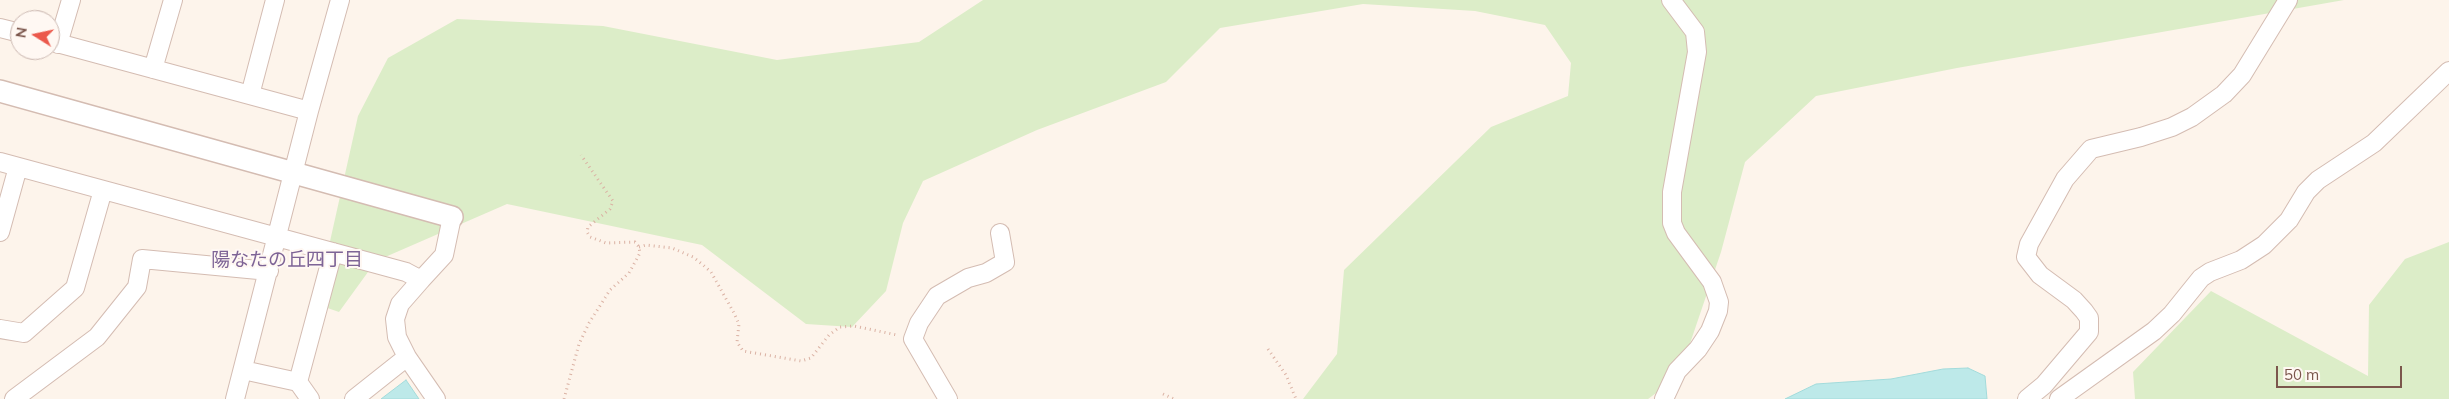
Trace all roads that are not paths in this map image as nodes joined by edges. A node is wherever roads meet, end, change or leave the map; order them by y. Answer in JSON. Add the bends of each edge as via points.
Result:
{"nodes":[{"id":1,"x":71,"y":0,"type":"edge"},
{"id":2,"x":173,"y":0,"type":"edge"},
{"id":3,"x":275,"y":0,"type":"edge"},
{"id":4,"x":340,"y":0,"type":"edge"},
{"id":5,"x":1671,"y":0,"type":"edge"},
{"id":6,"x":2288,"y":0,"type":"edge"},
{"id":7,"x":60,"y":27,"type":"edge"},
{"id":8,"x":60,"y":44,"type":"edge"},
{"id":9,"x":153,"y":69,"type":"junction"},
{"id":10,"x":2449,"y":71,"type":"edge"},
{"id":11,"x":0,"y":92,"type":"edge"},
{"id":12,"x":250,"y":95,"type":"junction"},
{"id":13,"x":309,"y":111,"type":"junction"},
{"id":14,"x":0,"y":162,"type":"edge"},
{"id":15,"x":18,"y":167,"type":"junction"},
{"id":16,"x":294,"y":172,"type":"junction"},
{"id":17,"x":103,"y":190,"type":"junction"},
{"id":18,"x":452,"y":217,"type":"joint"},
{"id":19,"x":0,"y":232,"type":"edge"},
{"id":20,"x":1000,"y":233,"type":"dead end"},
{"id":21,"x":278,"y":238,"type":"junction"},
{"id":22,"x":333,"y":252,"type":"junction"},
{"id":23,"x":269,"y":272,"type":"junction"},
{"id":24,"x":421,"y":280,"type":"junction"},
{"id":25,"x":0,"y":329,"type":"edge"},
{"id":26,"x":407,"y":357,"type":"junction"},
{"id":27,"x":243,"y":370,"type":"junction"},
{"id":28,"x":298,"y":382,"type":"junction"},
{"id":29,"x":14,"y":399,"type":"edge"},
{"id":30,"x":235,"y":399,"type":"edge"},
{"id":31,"x":310,"y":399,"type":"edge"},
{"id":32,"x":354,"y":399,"type":"edge"},
{"id":33,"x":436,"y":399,"type":"edge"},
{"id":34,"x":948,"y":399,"type":"edge"},
{"id":35,"x":1664,"y":399,"type":"edge"},
{"id":36,"x":2027,"y":399,"type":"edge"},
{"id":37,"x":2059,"y":399,"type":"edge"}],
"edges":[{"from":1,"to":7,"type":"street"},
{"from":2,"to":9,"type":"street"},
{"from":3,"to":12,"type":"street"},
{"from":4,"to":13,"type":"street"},
{"from":5,"to":35,"type":"street","via":[[1695,32],[1697,45],[1696,72],[1672,192],[1672,223],[1712,282],[1719,302],[1710,331],[1678,371]]},
{"from":6,"to":36,"type":"street","via":[[2242,75],[2224,94],[2172,127],[2091,149],[2065,180],[2029,244],[2026,257],[2040,275],[2084,311],[2089,318],[2089,332],[2044,385]]},
{"from":8,"to":9,"type":"street"},
{"from":9,"to":12,"type":"street"},
{"from":10,"to":37,"type":"street","via":[[2374,143],[2318,180],[2264,245],[2242,260],[2201,278],[2154,331]]},
{"from":11,"to":16,"type":"street"},
{"from":12,"to":13,"type":"street"},
{"from":13,"to":16,"type":"street"},
{"from":14,"to":15,"type":"street"},
{"from":15,"to":17,"type":"street"},
{"from":15,"to":19,"type":"street"},
{"from":16,"to":18,"type":"street"},
{"from":16,"to":21,"type":"street"},
{"from":17,"to":21,"type":"street"},
{"from":17,"to":25,"type":"street","via":[[75,288],[24,333]]},
{"from":18,"to":24,"type":"street","via":[[444,255]]},
{"from":20,"to":34,"type":"street","via":[[1005,262],[937,296],[919,323],[913,339]]},
{"from":21,"to":22,"type":"street"},
{"from":21,"to":23,"type":"street"},
{"from":22,"to":24,"type":"street","via":[[406,272]]},
{"from":22,"to":28,"type":"street"},
{"from":23,"to":27,"type":"street"},
{"from":23,"to":29,"type":"street","via":[[142,259],[137,287],[97,338]]},
{"from":24,"to":26,"type":"street","via":[[400,304],[395,319],[397,337]]},
{"from":26,"to":32,"type":"street"},
{"from":26,"to":33,"type":"street"},
{"from":27,"to":28,"type":"street"},
{"from":27,"to":30,"type":"street"},
{"from":28,"to":31,"type":"street"}]}
